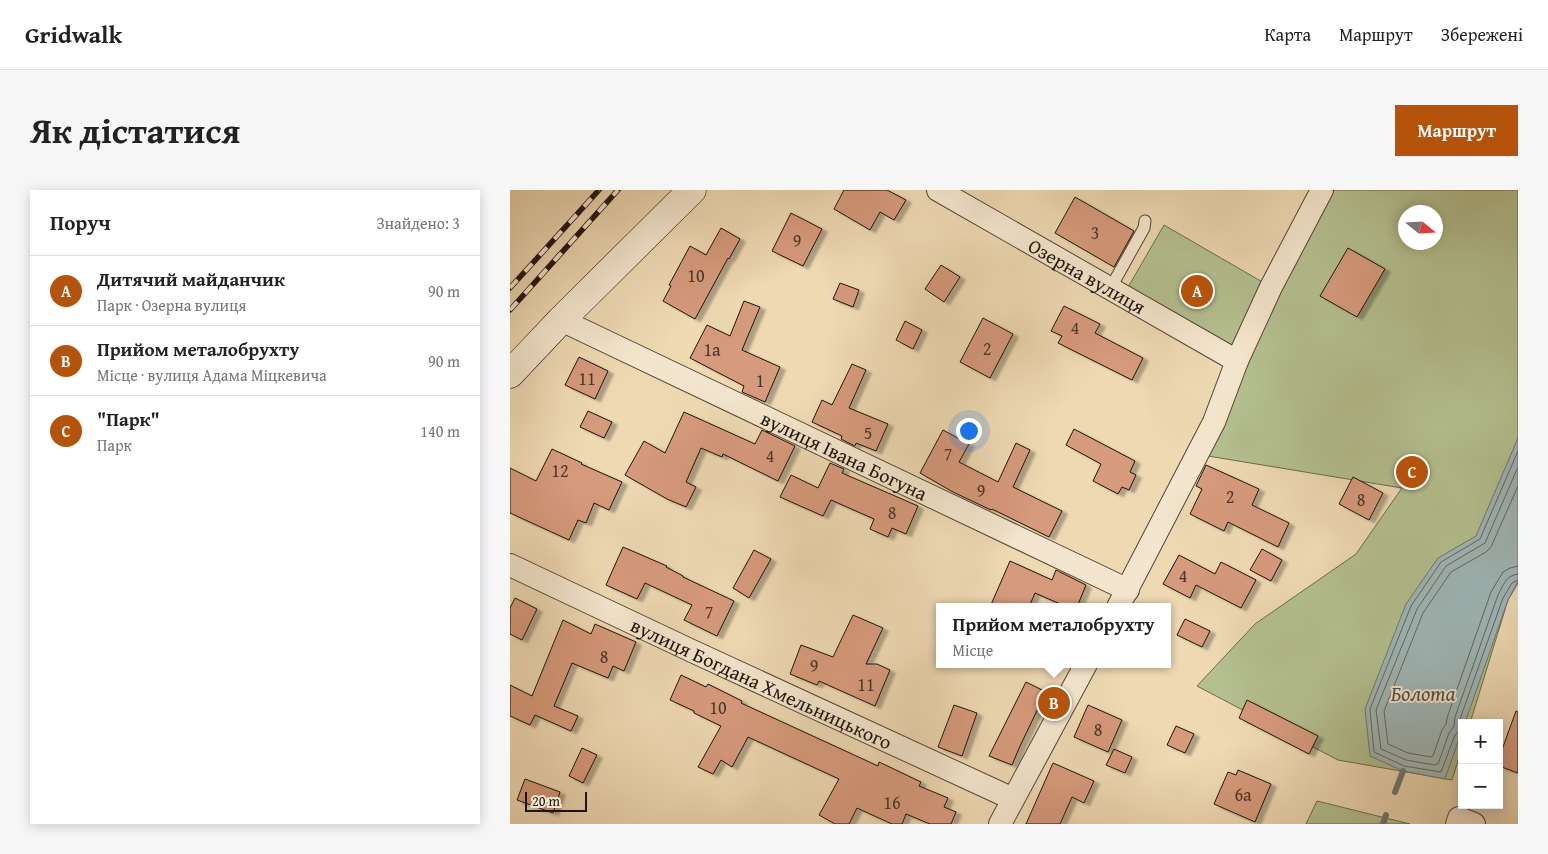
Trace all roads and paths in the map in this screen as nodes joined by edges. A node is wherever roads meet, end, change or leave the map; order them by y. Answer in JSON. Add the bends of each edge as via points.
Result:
{"nodes":[{"id":1,"x":692,"y":190,"type":"edge"},
{"id":2,"x":938,"y":190,"type":"edge"},
{"id":3,"x":1322,"y":190,"type":"edge"},
{"id":4,"x":1145,"y":221,"type":"dead end"},
{"id":5,"x":1110,"y":289,"type":"junction"},
{"id":6,"x":561,"y":320,"type":"junction"},
{"id":7,"x":1237,"y":361,"type":"junction"},
{"id":8,"x":510,"y":374,"type":"edge"},
{"id":9,"x":510,"y":564,"type":"edge"},
{"id":10,"x":1123,"y":598,"type":"edge"},
{"id":11,"x":1084,"y":668,"type":"edge"},
{"id":12,"x":1013,"y":800,"type":"junction"},
{"id":13,"x":1000,"y":824,"type":"edge"},
{"id":14,"x":1457,"y":824,"type":"edge"},
{"id":15,"x":1474,"y":824,"type":"edge"}],
"edges":[{"from":1,"to":6,"type":"main road"},
{"from":2,"to":5,"type":"street","name":"Озерна вулиця"},
{"from":3,"to":7,"type":"street"},
{"from":4,"to":5,"type":"lane"},
{"from":5,"to":7,"type":"street","name":"Озерна вулиця"},
{"from":6,"to":8,"type":"main road"},
{"from":6,"to":10,"type":"street","name":"вулиця Івана Богуна"},
{"from":7,"to":10,"type":"street","via":[[1214,422]]},
{"from":9,"to":12,"type":"street","name":"вулиця Богдана Хмельницького"},
{"from":11,"to":12,"type":"street"},
{"from":12,"to":13,"type":"street"},
{"from":14,"to":15,"type":"street","via":[[1459,818]]}]}
